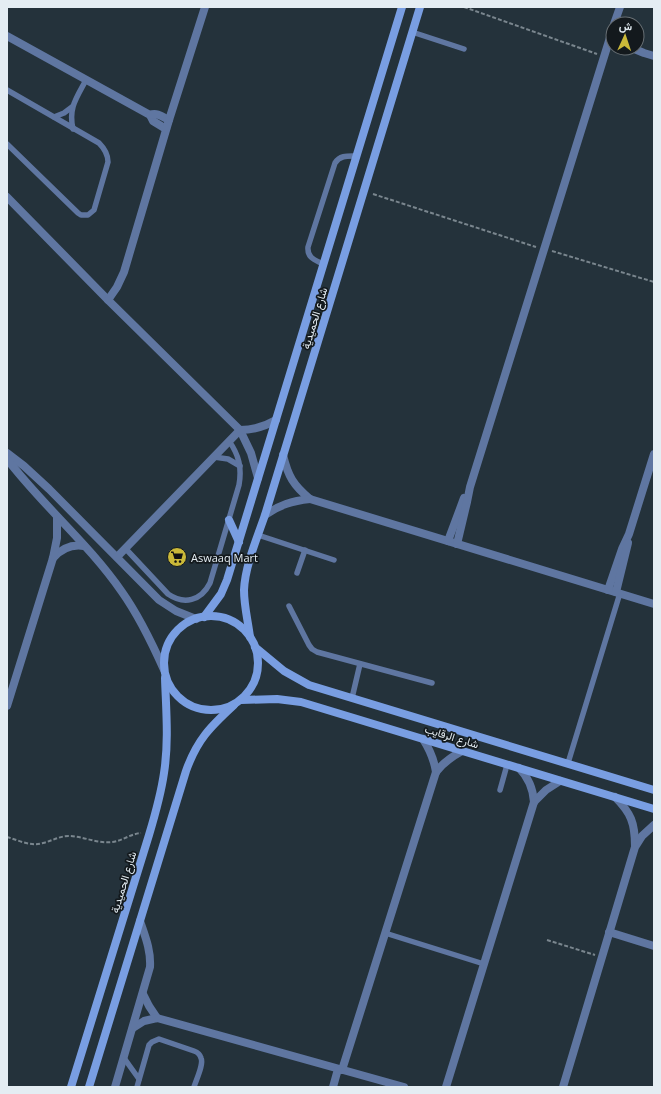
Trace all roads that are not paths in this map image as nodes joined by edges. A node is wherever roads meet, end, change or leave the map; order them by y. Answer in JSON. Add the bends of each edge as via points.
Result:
{"nodes":[{"id":1,"x":205,"y":7,"type":"edge"},
{"id":2,"x":402,"y":7,"type":"edge"},
{"id":3,"x":420,"y":7,"type":"edge"},
{"id":4,"x":412,"y":32,"type":"junction"},
{"id":5,"x":7,"y":36,"type":"edge"},
{"id":6,"x":464,"y":49,"type":"dead end"},
{"id":7,"x":645,"y":49,"type":"edge"},
{"id":8,"x":605,"y":53,"type":"edge"},
{"id":9,"x":654,"y":55,"type":"edge"},
{"id":10,"x":86,"y":80,"type":"junction"},
{"id":11,"x":7,"y":90,"type":"edge"},
{"id":12,"x":72,"y":107,"type":"junction"},
{"id":13,"x":150,"y":115,"type":"junction"},
{"id":14,"x":54,"y":117,"type":"junction"},
{"id":15,"x":169,"y":120,"type":"junction"},
{"id":16,"x":74,"y":129,"type":"junction"},
{"id":17,"x":166,"y":129,"type":"junction"},
{"id":18,"x":7,"y":144,"type":"edge"},
{"id":19,"x":357,"y":156,"type":"junction"},
{"id":20,"x":7,"y":196,"type":"edge"},
{"id":21,"x":323,"y":264,"type":"junction"},
{"id":22,"x":108,"y":300,"type":"junction"},
{"id":23,"x":276,"y":420,"type":"junction"},
{"id":24,"x":240,"y":430,"type":"junction"},
{"id":25,"x":229,"y":441,"type":"junction"},
{"id":26,"x":7,"y":453,"type":"edge"},
{"id":27,"x":654,"y":454,"type":"edge"},
{"id":28,"x":283,"y":455,"type":"junction"},
{"id":29,"x":214,"y":457,"type":"junction"},
{"id":30,"x":7,"y":459,"type":"edge"},
{"id":31,"x":240,"y":466,"type":"junction"},
{"id":32,"x":258,"y":478,"type":"junction"},
{"id":33,"x":470,"y":487,"type":"junction"},
{"id":34,"x":310,"y":499,"type":"junction"},
{"id":35,"x":265,"y":515,"type":"junction"},
{"id":36,"x":57,"y":517,"type":"junction"},
{"id":37,"x":229,"y":520,"type":"junction"},
{"id":38,"x":629,"y":534,"type":"junction"},
{"id":39,"x":258,"y":535,"type":"junction"},
{"id":40,"x":448,"y":541,"type":"junction"},
{"id":41,"x":239,"y":542,"type":"junction"},
{"id":42,"x":457,"y":544,"type":"junction"},
{"id":43,"x":84,"y":546,"type":"junction"},
{"id":44,"x":125,"y":548,"type":"junction"},
{"id":45,"x":305,"y":550,"type":"junction"},
{"id":46,"x":117,"y":557,"type":"junction"},
{"id":47,"x":53,"y":558,"type":"junction"},
{"id":48,"x":334,"y":560,"type":"dead end"},
{"id":49,"x":297,"y":573,"type":"dead end"},
{"id":50,"x":608,"y":590,"type":"junction"},
{"id":51,"x":618,"y":593,"type":"junction"},
{"id":52,"x":654,"y":604,"type":"edge"},
{"id":53,"x":289,"y":606,"type":"dead end"},
{"id":54,"x":200,"y":618,"type":"junction"},
{"id":55,"x":250,"y":637,"type":"junction"},
{"id":56,"x":255,"y":647,"type":"junction"},
{"id":57,"x":360,"y":664,"type":"junction"},
{"id":58,"x":165,"y":674,"type":"junction"},
{"id":59,"x":432,"y":683,"type":"dead end"},
{"id":60,"x":352,"y":698,"type":"junction"},
{"id":61,"x":237,"y":703,"type":"junction"},
{"id":62,"x":7,"y":706,"type":"edge"},
{"id":63,"x":423,"y":739,"type":"junction"},
{"id":64,"x":462,"y":751,"type":"junction"},
{"id":65,"x":568,"y":763,"type":"junction"},
{"id":66,"x":507,"y":765,"type":"junction"},
{"id":67,"x":519,"y":768,"type":"junction"},
{"id":68,"x":436,"y":772,"type":"junction"},
{"id":69,"x":560,"y":781,"type":"junction"},
{"id":70,"x":500,"y":790,"type":"dead end"},
{"id":71,"x":654,"y":790,"type":"edge"},
{"id":72,"x":616,"y":797,"type":"junction"},
{"id":73,"x":534,"y":802,"type":"junction"},
{"id":74,"x":654,"y":809,"type":"edge"},
{"id":75,"x":654,"y":825,"type":"edge"},
{"id":76,"x":635,"y":847,"type":"junction"},
{"id":77,"x":140,"y":920,"type":"junction"},
{"id":78,"x":609,"y":932,"type":"junction"},
{"id":79,"x":385,"y":933,"type":"junction"},
{"id":80,"x":654,"y":946,"type":"edge"},
{"id":81,"x":484,"y":964,"type":"junction"},
{"id":82,"x":143,"y":994,"type":"junction"},
{"id":83,"x":157,"y":1018,"type":"junction"},
{"id":84,"x":133,"y":1028,"type":"junction"},
{"id":85,"x":124,"y":1058,"type":"junction"},
{"id":86,"x":340,"y":1069,"type":"junction"},
{"id":87,"x":139,"y":1079,"type":"junction"},
{"id":88,"x":195,"y":1086,"type":"edge"},
{"id":89,"x":71,"y":1087,"type":"edge"},
{"id":90,"x":89,"y":1087,"type":"edge"},
{"id":91,"x":115,"y":1087,"type":"edge"},
{"id":92,"x":137,"y":1087,"type":"edge"},
{"id":93,"x":333,"y":1087,"type":"edge"},
{"id":94,"x":404,"y":1087,"type":"edge"},
{"id":95,"x":446,"y":1087,"type":"edge"},
{"id":96,"x":562,"y":1087,"type":"edge"}],
"edges":[{"from":1,"to":15,"type":"street"},
{"from":2,"to":19,"type":"street","name":"شارع الحميدية"},
{"from":3,"to":4,"type":"street","name":"شارع الحميدية"},
{"from":4,"to":6,"type":"lane"},
{"from":4,"to":28,"type":"street","name":"شارع الحميدية"},
{"from":5,"to":10,"type":"street"},
{"from":7,"to":9,"type":"street"},
{"from":8,"to":33,"type":"street"},
{"from":10,"to":12,"type":"lane"},
{"from":10,"to":13,"type":"street"},
{"from":11,"to":14,"type":"lane"},
{"from":12,"to":14,"type":"lane"},
{"from":12,"to":16,"type":"lane"},
{"from":13,"to":15,"type":"street","via":[[157,114]]},
{"from":13,"to":17,"type":"street","via":[[153,121]]},
{"from":14,"to":16,"type":"lane"},
{"from":15,"to":17,"type":"street"},
{"from":16,"to":18,"type":"lane","via":[[103,147],[108,157],[94,210],[88,215],[78,213]]},
{"from":17,"to":22,"type":"street","via":[[124,272]]},
{"from":19,"to":21,"type":"street","name":"شارع الحميدية"},
{"from":19,"to":21,"type":"lane","via":[[341,157],[335,163],[308,247],[310,257]]},
{"from":20,"to":22,"type":"street"},
{"from":21,"to":23,"type":"street","name":"شارع الحميدية"},
{"from":22,"to":24,"type":"street"},
{"from":23,"to":24,"type":"street","via":[[259,428]]},
{"from":23,"to":32,"type":"street","name":"شارع الحميدية"},
{"from":24,"to":25,"type":"street"},
{"from":24,"to":32,"type":"street","via":[[251,453]]},
{"from":25,"to":29,"type":"street"},
{"from":25,"to":31,"type":"lane"},
{"from":26,"to":46,"type":"street","via":[[37,477]]},
{"from":27,"to":38,"type":"street"},
{"from":28,"to":34,"type":"street","via":[[291,480]]},
{"from":28,"to":35,"type":"street","name":"شارع الحميدية"},
{"from":29,"to":31,"type":"lane","via":[[228,459]]},
{"from":29,"to":44,"type":"street"},
{"from":30,"to":36,"type":"street"},
{"from":31,"to":37,"type":"lane","via":[[239,485]]},
{"from":32,"to":41,"type":"street","name":"شارع الحميدية"},
{"from":33,"to":40,"type":"street"},
{"from":33,"to":42,"type":"street"},
{"from":34,"to":35,"type":"street","via":[[286,503]]},
{"from":34,"to":40,"type":"street"},
{"from":35,"to":39,"type":"street","name":"شارع الحميدية"},
{"from":36,"to":43,"type":"street"},
{"from":36,"to":47,"type":"street","via":[[57,538]]},
{"from":37,"to":41,"type":"street"},
{"from":37,"to":44,"type":"lane","via":[[210,583],[204,593],[195,599],[184,600],[168,594]]},
{"from":38,"to":50,"type":"street"},
{"from":38,"to":51,"type":"street"},
{"from":39,"to":45,"type":"lane"},
{"from":39,"to":55,"type":"street","name":"شارع الحميدية","via":[[244,589]]},
{"from":40,"to":42,"type":"street"},
{"from":41,"to":54,"type":"street","name":"شارع الحميدية","via":[[225,587]]},
{"from":42,"to":50,"type":"street"},
{"from":43,"to":47,"type":"street","via":[[70,546]]},
{"from":43,"to":58,"type":"street","via":[[133,608]]},
{"from":44,"to":46,"type":"street"},
{"from":45,"to":48,"type":"lane"},
{"from":45,"to":49,"type":"lane"},
{"from":46,"to":54,"type":"street","via":[[159,600],[176,612]]},
{"from":47,"to":62,"type":"street"},
{"from":50,"to":51,"type":"street"},
{"from":51,"to":52,"type":"street"},
{"from":51,"to":65,"type":"lane"},
{"from":53,"to":57,"type":"lane","via":[[312,649]]},
{"from":54,"to":55,"type":"street","via":[[226,619],[240,626]]},
{"from":54,"to":58,"type":"street","via":[[181,626],[170,638],[164,654]]},
{"from":55,"to":56,"type":"street"},
{"from":56,"to":60,"type":"street","name":"شارع الرقايب","via":[[284,671],[301,681]]},
{"from":56,"to":61,"type":"street","via":[[258,672],[252,688]]},
{"from":57,"to":59,"type":"lane"},
{"from":57,"to":60,"type":"lane"},
{"from":58,"to":61,"type":"street","via":[[168,685],[179,698],[193,707],[201,710],[218,710]]},
{"from":58,"to":89,"type":"street","name":"شارع الحميدية","via":[[166,760],[160,797]]},
{"from":60,"to":65,"type":"street","name":"شارع الرقايب"},
{"from":61,"to":63,"type":"street","name":"شارع الرقايب","via":[[277,699],[301,702]]},
{"from":61,"to":77,"type":"street","via":[[209,729],[192,755]]},
{"from":63,"to":64,"type":"street","name":"شارع الرقايب"},
{"from":63,"to":68,"type":"street","via":[[430,749]]},
{"from":64,"to":66,"type":"street","name":"شارع الرقايب"},
{"from":64,"to":68,"type":"street","via":[[447,760]]},
{"from":65,"to":71,"type":"street","name":"شارع الرقايب"},
{"from":66,"to":67,"type":"street","name":"شارع الرقايب"},
{"from":66,"to":70,"type":"lane"},
{"from":67,"to":69,"type":"street","name":"شارع الرقايب"},
{"from":67,"to":73,"type":"street","via":[[531,784]]},
{"from":68,"to":79,"type":"street"},
{"from":69,"to":72,"type":"street","name":"شارع الرقايب"},
{"from":69,"to":73,"type":"street"},
{"from":72,"to":74,"type":"street","name":"شارع الرقايب"},
{"from":72,"to":76,"type":"street","via":[[625,807],[631,820],[635,833]]},
{"from":73,"to":81,"type":"street"},
{"from":75,"to":76,"type":"street"},
{"from":76,"to":78,"type":"street"},
{"from":77,"to":82,"type":"street","via":[[151,957]]},
{"from":77,"to":90,"type":"street"},
{"from":78,"to":80,"type":"street"},
{"from":78,"to":96,"type":"street"},
{"from":79,"to":81,"type":"lane"},
{"from":79,"to":86,"type":"street"},
{"from":81,"to":95,"type":"street"},
{"from":82,"to":83,"type":"street"},
{"from":82,"to":84,"type":"street"},
{"from":83,"to":84,"type":"street","via":[[144,1021]]},
{"from":83,"to":86,"type":"street"},
{"from":84,"to":85,"type":"street"},
{"from":85,"to":87,"type":"lane"},
{"from":85,"to":91,"type":"street"},
{"from":86,"to":93,"type":"street"},
{"from":86,"to":94,"type":"street"},
{"from":87,"to":88,"type":"lane","via":[[149,1045],[160,1039],[198,1053],[202,1063]]},
{"from":87,"to":92,"type":"lane"}]}
